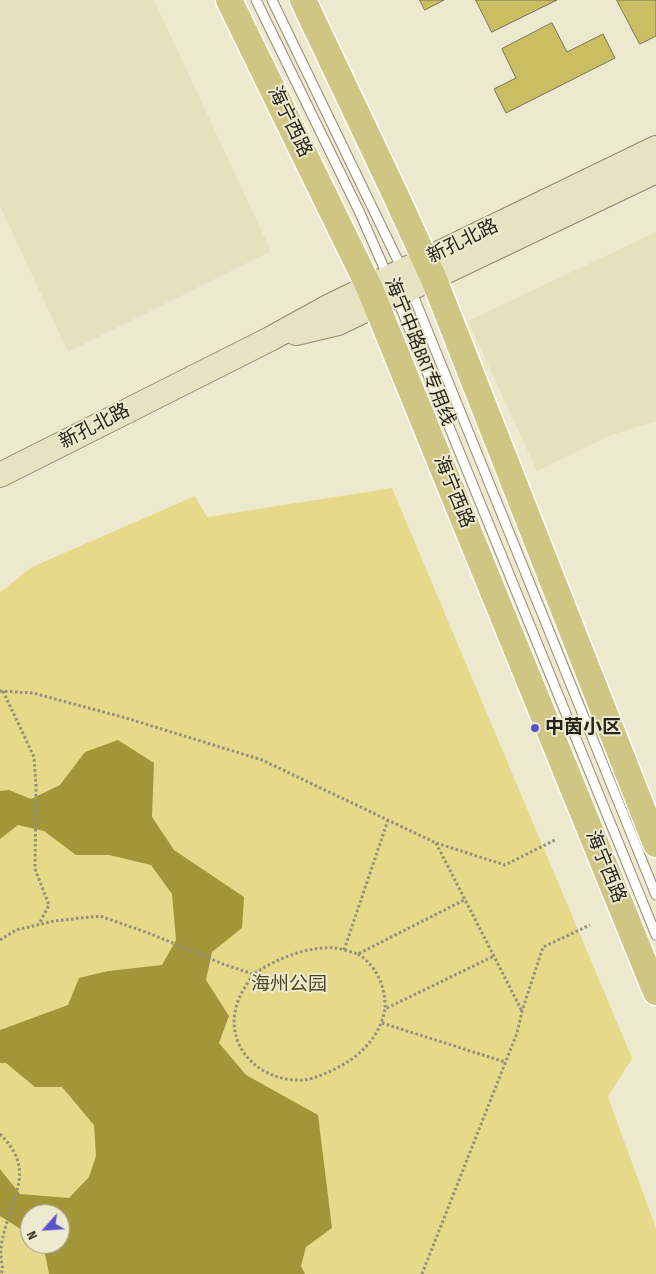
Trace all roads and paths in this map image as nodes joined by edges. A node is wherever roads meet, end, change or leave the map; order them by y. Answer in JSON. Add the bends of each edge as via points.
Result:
{"nodes":[{"id":1,"x":229,"y":0,"type":"edge"},
{"id":2,"x":256,"y":0,"type":"edge"},
{"id":3,"x":272,"y":0,"type":"edge"},
{"id":4,"x":303,"y":0,"type":"edge"},
{"id":5,"x":656,"y":148,"type":"edge"},
{"id":6,"x":656,"y":171,"type":"edge"},
{"id":7,"x":400,"y":282,"type":"junction"},
{"id":8,"x":0,"y":475,"type":"edge"},
{"id":9,"x":2,"y":691,"type":"edge"},
{"id":10,"x":388,"y":820,"type":"junction"},
{"id":11,"x":555,"y":840,"type":"dead end"},
{"id":12,"x":436,"y":843,"type":"junction"},
{"id":13,"x":656,"y":844,"type":"edge"},
{"id":14,"x":656,"y":895,"type":"edge"},
{"id":15,"x":466,"y":899,"type":"junction"},
{"id":16,"x":39,"y":925,"type":"junction"},
{"id":17,"x":590,"y":925,"type":"dead end"},
{"id":18,"x":656,"y":934,"type":"edge"},
{"id":19,"x":0,"y":940,"type":"edge"},
{"id":20,"x":344,"y":950,"type":"junction"},
{"id":21,"x":358,"y":954,"type":"junction"},
{"id":22,"x":494,"y":956,"type":"junction"},
{"id":23,"x":253,"y":974,"type":"junction"},
{"id":24,"x":656,"y":992,"type":"edge"},
{"id":25,"x":385,"y":1009,"type":"junction"},
{"id":26,"x":522,"y":1011,"type":"junction"},
{"id":27,"x":382,"y":1023,"type":"junction"},
{"id":28,"x":505,"y":1062,"type":"junction"},
{"id":29,"x":0,"y":1134,"type":"edge"},
{"id":30,"x":1,"y":1274,"type":"edge"},
{"id":31,"x":422,"y":1274,"type":"edge"}],
"edges":[{"from":1,"to":7,"type":"main road","name":"海宁西路"},
{"from":2,"to":7,"type":"lane","name":"海宁中路BRT专用线","via":[[359,211]]},
{"from":3,"to":7,"type":"lane","name":"海宁中路BRT专用线"},
{"from":4,"to":7,"type":"main road","name":"海宁西路","via":[[395,194]]},
{"from":5,"to":7,"type":"main road","name":"新孔北路"},
{"from":6,"to":7,"type":"main road","name":"新孔北路"},
{"from":7,"to":8,"type":"main road","name":"新孔北路","via":[[330,306]]},
{"from":7,"to":13,"type":"main road","name":"海宁西路"},
{"from":7,"to":14,"type":"lane","name":"海宁中路BRT专用线"},
{"from":7,"to":18,"type":"lane","name":"海宁中路BRT专用线"},
{"from":7,"to":24,"type":"main road","name":"海宁西路"},
{"from":9,"to":10,"type":"path","via":[[33,693],[262,760]]},
{"from":9,"to":16,"type":"path","via":[[34,757],[36,869],[48,905]]},
{"from":10,"to":12,"type":"path"},
{"from":10,"to":20,"type":"path"},
{"from":11,"to":12,"type":"path","via":[[505,865]]},
{"from":12,"to":15,"type":"path"},
{"from":15,"to":21,"type":"path"},
{"from":15,"to":22,"type":"path"},
{"from":16,"to":19,"type":"path","via":[[16,930]]},
{"from":16,"to":23,"type":"path","via":[[100,916]]},
{"from":17,"to":26,"type":"path","via":[[543,947]]},
{"from":20,"to":21,"type":"path"},
{"from":20,"to":23,"type":"path","via":[[301,952],[284,957]]},
{"from":21,"to":25,"type":"path","via":[[380,980]]},
{"from":22,"to":25,"type":"path"},
{"from":22,"to":26,"type":"path"},
{"from":23,"to":27,"type":"path","via":[[237,1004],[235,1037],[249,1061],[277,1077],[316,1078],[338,1068],[361,1052]]},
{"from":25,"to":27,"type":"path"},
{"from":26,"to":28,"type":"path"},
{"from":27,"to":28,"type":"path"},
{"from":28,"to":31,"type":"path"},
{"from":29,"to":30,"type":"path","via":[[18,1158],[20,1180],[4,1233]]}]}
